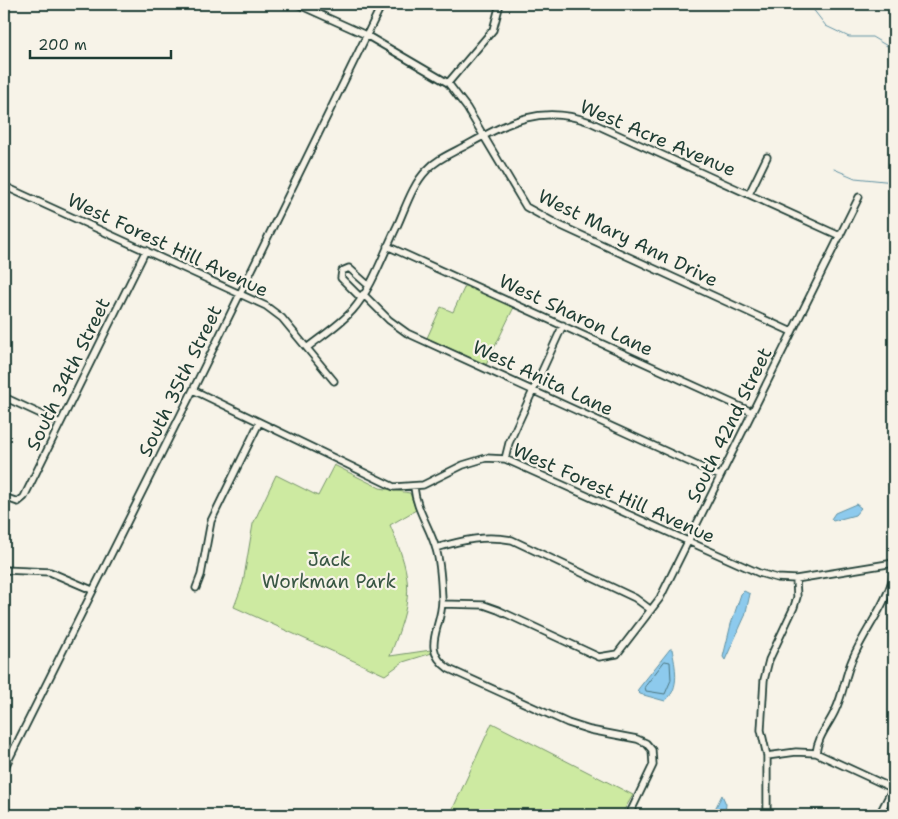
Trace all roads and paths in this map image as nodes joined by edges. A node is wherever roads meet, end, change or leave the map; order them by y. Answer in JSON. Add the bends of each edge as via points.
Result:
{"nodes":[{"id":1,"x":297,"y":4,"type":"edge"},
{"id":2,"x":382,"y":4,"type":"edge"},
{"id":3,"x":500,"y":4,"type":"edge"},
{"id":4,"x":366,"y":36,"type":"junction"},
{"id":5,"x":448,"y":83,"type":"junction"},
{"id":6,"x":483,"y":136,"type":"junction"},
{"id":7,"x":767,"y":158,"type":"dead end"},
{"id":8,"x":4,"y":186,"type":"edge"},
{"id":9,"x":749,"y":194,"type":"junction"},
{"id":10,"x":859,"y":197,"type":"dead end"},
{"id":11,"x":840,"y":236,"type":"junction"},
{"id":12,"x":387,"y":246,"type":"junction"},
{"id":13,"x":146,"y":250,"type":"junction"},
{"id":14,"x":368,"y":285,"type":"junction"},
{"id":15,"x":240,"y":293,"type":"junction"},
{"id":16,"x":362,"y":296,"type":"junction"},
{"id":17,"x":563,"y":325,"type":"junction"},
{"id":18,"x":792,"y":332,"type":"junction"},
{"id":19,"x":308,"y":347,"type":"junction"},
{"id":20,"x":334,"y":381,"type":"dead end"},
{"id":21,"x":193,"y":390,"type":"junction"},
{"id":22,"x":533,"y":390,"type":"junction"},
{"id":23,"x":4,"y":397,"type":"edge"},
{"id":24,"x":752,"y":412,"type":"junction"},
{"id":25,"x":60,"y":423,"type":"junction"},
{"id":26,"x":259,"y":423,"type":"junction"},
{"id":27,"x":505,"y":459,"type":"junction"},
{"id":28,"x":720,"y":476,"type":"junction"},
{"id":29,"x":414,"y":487,"type":"junction"},
{"id":30,"x":4,"y":497,"type":"edge"},
{"id":31,"x":688,"y":541,"type":"junction"},
{"id":32,"x":436,"y":548,"type":"junction"},
{"id":33,"x":894,"y":563,"type":"edge"},
{"id":34,"x":4,"y":570,"type":"edge"},
{"id":35,"x":894,"y":573,"type":"edge"},
{"id":36,"x":796,"y":579,"type":"junction"},
{"id":37,"x":196,"y":588,"type":"dead end"},
{"id":38,"x":92,"y":590,"type":"junction"},
{"id":39,"x":442,"y":604,"type":"junction"},
{"id":40,"x":651,"y":610,"type":"junction"},
{"id":41,"x":816,"y":753,"type":"junction"},
{"id":42,"x":767,"y":756,"type":"junction"},
{"id":43,"x":4,"y":770,"type":"edge"},
{"id":44,"x":894,"y":787,"type":"edge"},
{"id":45,"x":629,"y":815,"type":"edge"},
{"id":46,"x":767,"y":815,"type":"edge"},
{"id":47,"x":879,"y":815,"type":"edge"}],
"edges":[{"from":1,"to":4,"type":"street"},
{"from":2,"to":4,"type":"street","name":"South 35th Street"},
{"from":3,"to":5,"type":"street","via":[[493,30]]},
{"from":4,"to":5,"type":"street"},
{"from":4,"to":15,"type":"street","name":"South 35th Street"},
{"from":5,"to":6,"type":"street","via":[[460,96]]},
{"from":6,"to":9,"type":"street","name":"West Acre Avenue","via":[[523,118],[549,114],[570,116]]},
{"from":6,"to":12,"type":"street","name":"West Acre Avenue","via":[[426,171]]},
{"from":6,"to":18,"type":"street","name":"West Mary Ann Drive","via":[[526,206],[563,227]]},
{"from":7,"to":9,"type":"street"},
{"from":8,"to":13,"type":"street","name":"West Forest Hill Avenue"},
{"from":9,"to":11,"type":"street","name":"West Acre Avenue"},
{"from":10,"to":11,"type":"street","name":"South 42nd Street"},
{"from":11,"to":18,"type":"street","name":"South 42nd Street"},
{"from":12,"to":14,"type":"street","name":"West Acre Avenue"},
{"from":12,"to":17,"type":"street","name":"West Sharon Lane"},
{"from":13,"to":15,"type":"street","name":"West Forest Hill Avenue"},
{"from":13,"to":25,"type":"street","name":"South 34th Street"},
{"from":14,"to":16,"type":"street","name":"West Acre Avenue"},
{"from":14,"to":16,"type":"street","name":"West Anita Lane","via":[[349,268],[342,271],[341,278]]},
{"from":15,"to":19,"type":"street","name":"West Forest Hill Avenue","via":[[272,309]]},
{"from":15,"to":21,"type":"street","name":"South 35th Street"},
{"from":16,"to":19,"type":"street","name":"West Acre Avenue","via":[[342,321]]},
{"from":16,"to":22,"type":"street","name":"West Anita Lane","via":[[400,329]]},
{"from":17,"to":22,"type":"street"},
{"from":17,"to":24,"type":"street","name":"West Sharon Lane"},
{"from":18,"to":24,"type":"street","name":"South 42nd Street"},
{"from":19,"to":20,"type":"street","name":"West Forest Hill Avenue"},
{"from":21,"to":26,"type":"street","name":"West Forest Hill Avenue"},
{"from":21,"to":38,"type":"street","name":"South 35th Street"},
{"from":22,"to":27,"type":"street"},
{"from":22,"to":28,"type":"street","name":"West Anita Lane"},
{"from":23,"to":25,"type":"street"},
{"from":24,"to":28,"type":"street","name":"South 42nd Street"},
{"from":25,"to":30,"type":"street","name":"South 34th Street","via":[[24,497],[18,502]]},
{"from":26,"to":29,"type":"street","name":"West Forest Hill Avenue","via":[[380,482],[394,487]]},
{"from":26,"to":37,"type":"street","via":[[211,521]]},
{"from":27,"to":29,"type":"street","name":"West Forest Hill Avenue","via":[[486,458],[463,465],[434,481]]},
{"from":27,"to":31,"type":"street","name":"West Forest Hill Avenue"},
{"from":28,"to":31,"type":"street","name":"South 42nd Street"},
{"from":29,"to":32,"type":"street","via":[[418,507]]},
{"from":31,"to":36,"type":"street","name":"West Forest Hill Avenue","via":[[759,573]]},
{"from":31,"to":40,"type":"street","name":"South 42nd Street"},
{"from":32,"to":39,"type":"street"},
{"from":32,"to":40,"type":"street","via":[[472,538],[492,536],[512,540],[635,598]]},
{"from":33,"to":36,"type":"street","name":"West Forest Hill Avenue"},
{"from":34,"to":38,"type":"street","via":[[50,572]]},
{"from":35,"to":41,"type":"street","via":[[884,603],[852,659],[835,711],[824,728]]},
{"from":36,"to":42,"type":"street","via":[[794,607],[769,660],[764,680],[761,730]]},
{"from":38,"to":43,"type":"street","name":"South 35th Street"},
{"from":39,"to":40,"type":"street","name":"South 42nd Street","via":[[484,605],[599,657],[617,654]]},
{"from":39,"to":45,"type":"street","via":[[434,651],[440,663],[575,725],[646,743],[652,750],[653,766]]},
{"from":41,"to":42,"type":"street"},
{"from":41,"to":44,"type":"street"},
{"from":42,"to":46,"type":"street"},
{"from":44,"to":47,"type":"street"}]}
